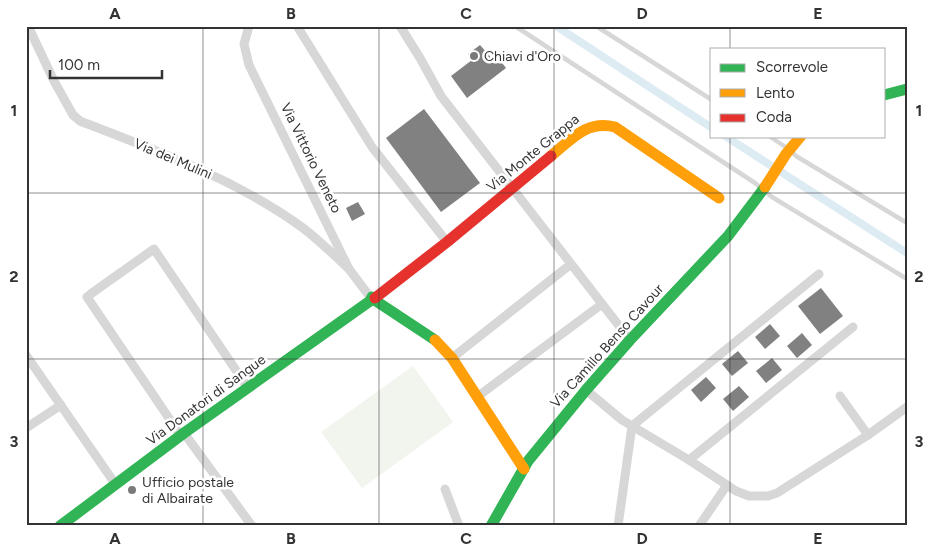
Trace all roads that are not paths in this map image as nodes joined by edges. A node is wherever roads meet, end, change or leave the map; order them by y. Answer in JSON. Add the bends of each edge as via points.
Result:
{"nodes":[{"id":1,"x":28,"y":26,"type":"edge"},
{"id":2,"x":249,"y":26,"type":"edge"},
{"id":3,"x":297,"y":26,"type":"edge"},
{"id":4,"x":400,"y":26,"type":"edge"},
{"id":5,"x":516,"y":26,"type":"edge"},
{"id":6,"x":596,"y":26,"type":"edge"},
{"id":7,"x":907,"y":89,"type":"edge"},
{"id":8,"x":886,"y":94,"type":"edge"},
{"id":9,"x":710,"y":99,"type":"edge"},
{"id":10,"x":771,"y":138,"type":"edge"},
{"id":11,"x":799,"y":138,"type":"edge"},
{"id":12,"x":788,"y":152,"type":"junction"},
{"id":13,"x":512,"y":188,"type":"junction"},
{"id":14,"x":764,"y":190,"type":"junction"},
{"id":15,"x":719,"y":198,"type":"dead end"},
{"id":16,"x":907,"y":223,"type":"edge"},
{"id":17,"x":447,"y":242,"type":"junction"},
{"id":18,"x":571,"y":264,"type":"junction"},
{"id":19,"x":349,"y":269,"type":"junction"},
{"id":20,"x":819,"y":274,"type":"dead end"},
{"id":21,"x":907,"y":279,"type":"edge"},
{"id":22,"x":373,"y":299,"type":"junction"},
{"id":23,"x":602,"y":304,"type":"junction"},
{"id":24,"x":853,"y":327,"type":"dead end"},
{"id":25,"x":630,"y":340,"type":"junction"},
{"id":26,"x":26,"y":355,"type":"edge"},
{"id":27,"x":452,"y":358,"type":"junction"},
{"id":28,"x":248,"y":388,"type":"junction"},
{"id":29,"x":586,"y":390,"type":"junction"},
{"id":30,"x":840,"y":396,"type":"dead end"},
{"id":31,"x":478,"y":397,"type":"junction"},
{"id":32,"x":61,"y":405,"type":"junction"},
{"id":33,"x":907,"y":407,"type":"edge"},
{"id":34,"x":632,"y":426,"type":"junction"},
{"id":35,"x":26,"y":428,"type":"edge"},
{"id":36,"x":183,"y":434,"type":"junction"},
{"id":37,"x":868,"y":435,"type":"junction"},
{"id":38,"x":689,"y":460,"type":"junction"},
{"id":39,"x":524,"y":469,"type":"junction"},
{"id":40,"x":116,"y":485,"type":"junction"},
{"id":41,"x":727,"y":485,"type":"junction"},
{"id":42,"x":445,"y":489,"type":"dead end"},
{"id":43,"x":60,"y":526,"type":"edge"},
{"id":44,"x":252,"y":526,"type":"edge"},
{"id":45,"x":459,"y":526,"type":"edge"},
{"id":46,"x":490,"y":526,"type":"edge"},
{"id":47,"x":618,"y":526,"type":"edge"},
{"id":48,"x":699,"y":526,"type":"edge"}],
"edges":[{"from":1,"to":19,"type":"street","name":"Via dei Mulini","via":[[54,81],[73,115],[80,121],[187,163],[228,183],[302,227]]},
{"from":2,"to":19,"type":"street","name":"Via Vittorio Veneto","via":[[244,39],[249,66]]},
{"from":3,"to":17,"type":"street","via":[[372,147]]},
{"from":4,"to":13,"type":"street","via":[[441,96]]},
{"from":5,"to":14,"type":"lane"},
{"from":6,"to":9,"type":"lane"},
{"from":7,"to":8,"type":"street"},
{"from":10,"to":12,"type":"lane"},
{"from":11,"to":12,"type":"street","name":"Via Camillo Benso Cavour"},
{"from":12,"to":14,"type":"street","name":"Via Camillo Benso Cavour"},
{"from":12,"to":16,"type":"lane"},
{"from":13,"to":15,"type":"street","name":"Via Monte Grappa","via":[[586,128],[599,124],[615,127]]},
{"from":13,"to":17,"type":"street","name":"Via Monte Grappa"},
{"from":13,"to":18,"type":"street"},
{"from":14,"to":21,"type":"lane"},
{"from":14,"to":25,"type":"street","name":"Via Camillo Benso Cavour","via":[[728,236]]},
{"from":17,"to":22,"type":"street","name":"Via Monte Grappa"},
{"from":18,"to":23,"type":"street"},
{"from":18,"to":27,"type":"street"},
{"from":19,"to":22,"type":"street","name":"Via Vittorio Veneto"},
{"from":20,"to":34,"type":"street"},
{"from":22,"to":27,"type":"street","name":"Via Vittorio Veneto","via":[[434,339]]},
{"from":22,"to":28,"type":"street","name":"Via Donatori di Sangue"},
{"from":23,"to":25,"type":"street"},
{"from":23,"to":31,"type":"street"},
{"from":24,"to":38,"type":"street"},
{"from":25,"to":29,"type":"street","name":"Via Camillo Benso Cavour"},
{"from":26,"to":32,"type":"street"},
{"from":27,"to":31,"type":"street","name":"Via Vittorio Veneto"},
{"from":28,"to":36,"type":"street","name":"Via Donatori di Sangue"},
{"from":28,"to":36,"type":"street","via":[[154,249],[87,296]]},
{"from":29,"to":34,"type":"street"},
{"from":29,"to":39,"type":"street","name":"Via Camillo Benso Cavour"},
{"from":30,"to":37,"type":"street"},
{"from":31,"to":39,"type":"street","name":"Via Vittorio Veneto"},
{"from":32,"to":35,"type":"street"},
{"from":32,"to":40,"type":"street"},
{"from":33,"to":37,"type":"street"},
{"from":34,"to":38,"type":"street"},
{"from":34,"to":47,"type":"street"},
{"from":36,"to":40,"type":"street","name":"Via Donatori di Sangue"},
{"from":36,"to":44,"type":"street"},
{"from":37,"to":41,"type":"street","via":[[777,493],[749,496]]},
{"from":38,"to":41,"type":"street"},
{"from":39,"to":46,"type":"street","name":"Via Camillo Benso Cavour"},
{"from":40,"to":43,"type":"street","name":"Via Donatori di Sangue"},
{"from":41,"to":48,"type":"street"},
{"from":42,"to":45,"type":"street"}]}
